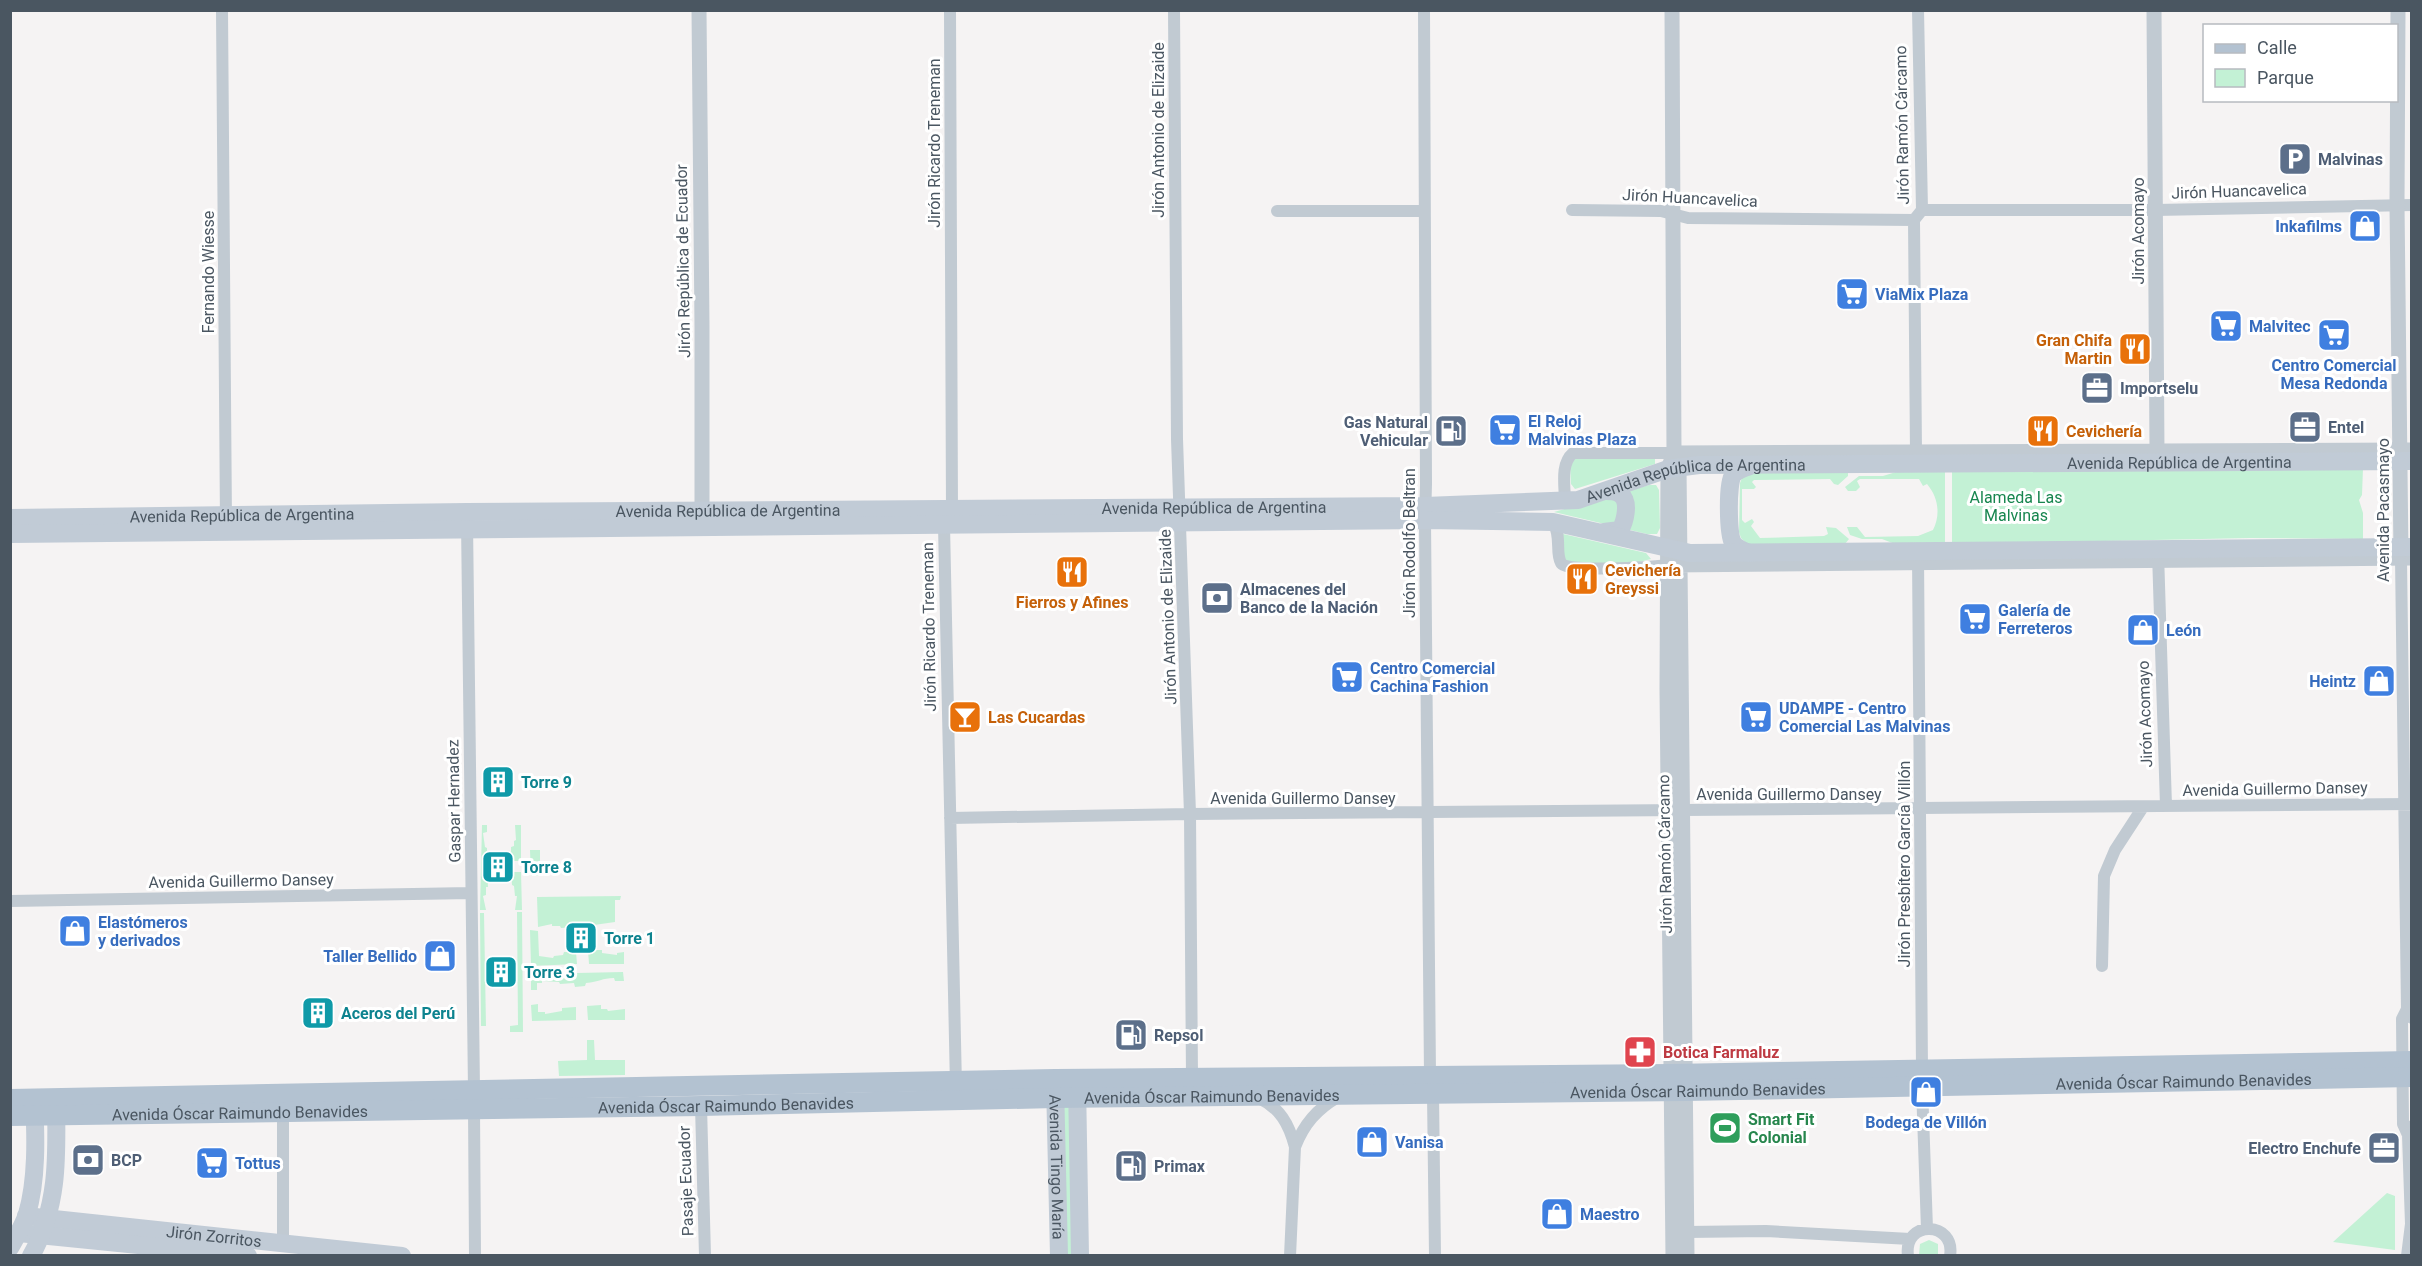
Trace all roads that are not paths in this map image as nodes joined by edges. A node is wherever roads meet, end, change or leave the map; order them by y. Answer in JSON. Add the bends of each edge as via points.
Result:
{"nodes":[{"id":1,"x":222,"y":10,"type":"edge"},
{"id":2,"x":699,"y":10,"type":"edge"},
{"id":3,"x":950,"y":10,"type":"edge"},
{"id":4,"x":1174,"y":10,"type":"edge"},
{"id":5,"x":1424,"y":10,"type":"edge"},
{"id":6,"x":1672,"y":10,"type":"edge"},
{"id":7,"x":1918,"y":10,"type":"edge"},
{"id":8,"x":2154,"y":10,"type":"edge"},
{"id":9,"x":2398,"y":10,"type":"edge"},
{"id":10,"x":2404,"y":205,"type":"edge"},
{"id":11,"x":1277,"y":210,"type":"dead end"},
{"id":12,"x":1572,"y":210,"type":"dead end"},
{"id":13,"x":2155,"y":210,"type":"junction"},
{"id":14,"x":1424,"y":211,"type":"junction"},
{"id":15,"x":1673,"y":214,"type":"junction"},
{"id":16,"x":1918,"y":215,"type":"junction"},
{"id":17,"x":2157,"y":451,"type":"junction"},
{"id":18,"x":1916,"y":453,"type":"junction"},
{"id":19,"x":2406,"y":455,"type":"edge"},
{"id":20,"x":1674,"y":463,"type":"junction"},
{"id":21,"x":1751,"y":465,"type":"junction"},
{"id":22,"x":1606,"y":490,"type":"junction"},
{"id":23,"x":1565,"y":502,"type":"junction"},
{"id":24,"x":1425,"y":513,"type":"junction"},
{"id":25,"x":1181,"y":516,"type":"junction"},
{"id":26,"x":10,"y":518,"type":"edge"},
{"id":27,"x":948,"y":518,"type":"junction"},
{"id":28,"x":702,"y":519,"type":"junction"},
{"id":29,"x":467,"y":521,"type":"junction"},
{"id":30,"x":1553,"y":522,"type":"junction"},
{"id":31,"x":226,"y":524,"type":"junction"},
{"id":32,"x":1602,"y":532,"type":"junction"},
{"id":33,"x":10,"y":534,"type":"edge"},
{"id":34,"x":1750,"y":553,"type":"junction"},
{"id":35,"x":2406,"y":553,"type":"edge"},
{"id":36,"x":2158,"y":555,"type":"junction"},
{"id":37,"x":1918,"y":557,"type":"junction"},
{"id":38,"x":1673,"y":558,"type":"junction"},
{"id":39,"x":2408,"y":804,"type":"edge"},
{"id":40,"x":2166,"y":806,"type":"junction"},
{"id":41,"x":2143,"y":807,"type":"junction"},
{"id":42,"x":1920,"y":809,"type":"junction"},
{"id":43,"x":1676,"y":811,"type":"junction"},
{"id":44,"x":1190,"y":814,"type":"junction"},
{"id":45,"x":1428,"y":814,"type":"junction"},
{"id":46,"x":950,"y":818,"type":"junction"},
{"id":47,"x":471,"y":893,"type":"junction"},
{"id":48,"x":10,"y":901,"type":"edge"},
{"id":49,"x":2102,"y":966,"type":"dead end"},
{"id":50,"x":2409,"y":1014,"type":"edge"},
{"id":51,"x":2407,"y":1069,"type":"edge"},
{"id":52,"x":1192,"y":1078,"type":"junction"},
{"id":53,"x":1922,"y":1078,"type":"junction"},
{"id":54,"x":1678,"y":1083,"type":"junction"},
{"id":55,"x":1432,"y":1085,"type":"junction"},
{"id":56,"x":1078,"y":1088,"type":"junction"},
{"id":57,"x":1055,"y":1089,"type":"junction"},
{"id":58,"x":956,"y":1091,"type":"junction"},
{"id":59,"x":1340,"y":1095,"type":"junction"},
{"id":60,"x":1255,"y":1096,"type":"junction"},
{"id":61,"x":10,"y":1098,"type":"edge"},
{"id":62,"x":474,"y":1099,"type":"junction"},
{"id":63,"x":700,"y":1106,"type":"junction"},
{"id":64,"x":34,"y":1107,"type":"junction"},
{"id":65,"x":56,"y":1107,"type":"junction"},
{"id":66,"x":283,"y":1110,"type":"junction"},
{"id":67,"x":10,"y":1116,"type":"edge"},
{"id":68,"x":2410,"y":1131,"type":"edge"},
{"id":69,"x":1295,"y":1147,"type":"junction"},
{"id":70,"x":26,"y":1216,"type":"junction"},
{"id":71,"x":45,"y":1226,"type":"junction"},
{"id":72,"x":1927,"y":1228,"type":"junction"},
{"id":73,"x":1686,"y":1232,"type":"junction"},
{"id":74,"x":1910,"y":1239,"type":"junction"},
{"id":75,"x":15,"y":1241,"type":"edge"},
{"id":76,"x":283,"y":1241,"type":"junction"},
{"id":77,"x":218,"y":1254,"type":"edge"},
{"id":78,"x":32,"y":1256,"type":"edge"},
{"id":79,"x":248,"y":1256,"type":"edge"},
{"id":80,"x":402,"y":1256,"type":"edge"},
{"id":81,"x":475,"y":1256,"type":"edge"},
{"id":82,"x":705,"y":1256,"type":"edge"},
{"id":83,"x":1059,"y":1256,"type":"edge"},
{"id":84,"x":1080,"y":1256,"type":"edge"},
{"id":85,"x":1290,"y":1256,"type":"edge"},
{"id":86,"x":1436,"y":1256,"type":"edge"},
{"id":87,"x":1673,"y":1256,"type":"edge"},
{"id":88,"x":1687,"y":1256,"type":"edge"},
{"id":89,"x":1908,"y":1256,"type":"edge"},
{"id":90,"x":1950,"y":1256,"type":"edge"},
{"id":91,"x":2407,"y":1256,"type":"edge"}],
"edges":[{"from":1,"to":31,"type":"street","name":"Fernando Wiesse"},
{"from":2,"to":28,"type":"street","name":"Jirón República de Ecuador"},
{"from":3,"to":27,"type":"street","name":"Jirón Ricardo Treneman"},
{"from":4,"to":25,"type":"street","name":"Jirón Antonio de Elizaide"},
{"from":5,"to":14,"type":"street","name":"Jirón Rodolfo Beltran"},
{"from":6,"to":15,"type":"street","name":"Jirón Ramón Cárcamo"},
{"from":7,"to":16,"type":"street","name":"Jirón Ramón Cárcamo"},
{"from":8,"to":13,"type":"street","name":"Jirón Acomayo"},
{"from":9,"to":10,"type":"street","name":"Avenida Pacasmayo"},
{"from":10,"to":13,"type":"street","name":"Jirón Huancavelica"},
{"from":10,"to":19,"type":"street","name":"Avenida Pacasmayo"},
{"from":11,"to":14,"type":"street"},
{"from":12,"to":15,"type":"street","name":"Jirón Huancavelica"},
{"from":13,"to":16,"type":"street","name":"Jirón Huancavelica"},
{"from":13,"to":17,"type":"street","name":"Jirón Acomayo"},
{"from":14,"to":24,"type":"street","name":"Jirón Rodolfo Beltran"},
{"from":15,"to":16,"type":"street","name":"Jirón Huancavelica","via":[[1688,218]]},
{"from":15,"to":20,"type":"street","name":"Jirón Ramón Cárcamo"},
{"from":16,"to":18,"type":"street","name":"Jirón Ramón Cárcamo"},
{"from":17,"to":18,"type":"street","name":"Avenida República de Argentina"},
{"from":17,"to":19,"type":"street","name":"Avenida República de Argentina"},
{"from":18,"to":20,"type":"street","name":"Avenida República de Argentina"},
{"from":19,"to":21,"type":"main road","name":"Avenida República de Argentina"},
{"from":19,"to":35,"type":"street","name":"Avenida Pacasmayo"},
{"from":20,"to":21,"type":"main road","name":"Avenida República de Argentina"},
{"from":20,"to":22,"type":"main road","name":"Avenida República de Argentina"},
{"from":20,"to":23,"type":"street","via":[[1573,453],[1565,466]]},
{"from":20,"to":38,"type":"street","name":"Jirón Ramón Cárcamo"},
{"from":21,"to":34,"type":"main road","via":[[1738,470],[1730,488],[1731,537],[1737,547]]},
{"from":22,"to":23,"type":"main road","name":"Avenida República de Argentina"},
{"from":22,"to":32,"type":"main road","via":[[1624,499],[1624,520],[1620,530]]},
{"from":23,"to":24,"type":"main road","name":"Avenida República de Argentina"},
{"from":24,"to":25,"type":"main road","name":"Avenida República de Argentina"},
{"from":24,"to":30,"type":"main road","name":"Avenida República de Argentina"},
{"from":24,"to":45,"type":"street","name":"Jirón Rodolfo Beltran"},
{"from":25,"to":27,"type":"main road","name":"Avenida República de Argentina"},
{"from":25,"to":44,"type":"street","name":"Jirón Antonio de Elizaide"},
{"from":26,"to":31,"type":"main road","name":"Avenida República de Argentina"},
{"from":27,"to":28,"type":"main road","name":"Avenida República de Argentina"},
{"from":27,"to":46,"type":"street","name":"Jirón Ricardo Treneman"},
{"from":28,"to":29,"type":"main road","name":"Avenida República de Argentina"},
{"from":29,"to":31,"type":"main road","name":"Avenida República de Argentina"},
{"from":29,"to":47,"type":"street","name":"Gaspar Hernadez"},
{"from":30,"to":32,"type":"main road","name":"Avenida República de Argentina"},
{"from":30,"to":38,"type":"street","via":[[1559,534],[1560,561],[1568,568]]},
{"from":31,"to":33,"type":"main road","name":"Avenida República de Argentina"},
{"from":32,"to":38,"type":"main road","name":"Avenida República de Argentina"},
{"from":34,"to":37,"type":"main road","name":"Avenida República de Argentina"},
{"from":34,"to":38,"type":"main road","name":"Avenida República de Argentina"},
{"from":35,"to":36,"type":"main road","name":"Avenida República de Argentina"},
{"from":35,"to":39,"type":"street","name":"Avenida Pacasmayo"},
{"from":36,"to":37,"type":"main road","name":"Avenida República de Argentina"},
{"from":36,"to":40,"type":"street","name":"Jirón Acomayo"},
{"from":37,"to":38,"type":"street","name":"Avenida República de Argentina"},
{"from":37,"to":42,"type":"street","name":"Jirón Presbítero García Villón"},
{"from":38,"to":43,"type":"street","name":"Jirón Ramón Cárcamo"},
{"from":39,"to":40,"type":"street","name":"Avenida Guillermo Dansey"},
{"from":39,"to":50,"type":"street","name":"Avenida Pacasmayo"},
{"from":40,"to":41,"type":"street","name":"Avenida Guillermo Dansey"},
{"from":41,"to":42,"type":"street","name":"Avenida Guillermo Dansey"},
{"from":41,"to":49,"type":"street","via":[[2115,850],[2104,876]]},
{"from":42,"to":43,"type":"street","name":"Avenida Guillermo Dansey"},
{"from":42,"to":53,"type":"street","name":"Jirón Presbítero García Villón"},
{"from":43,"to":45,"type":"street","name":"Avenida Guillermo Dansey"},
{"from":43,"to":54,"type":"street","name":"Jirón Ramón Cárcamo"},
{"from":44,"to":45,"type":"street","name":"Avenida Guillermo Dansey"},
{"from":44,"to":46,"type":"street","name":"Avenida Guillermo Dansey"},
{"from":44,"to":52,"type":"street","name":"Jirón Antonio de Elizaide"},
{"from":45,"to":55,"type":"street","name":"Jirón Rodolfo Beltran"},
{"from":46,"to":58,"type":"street","name":"Jirón Ricardo Treneman"},
{"from":47,"to":48,"type":"street","name":"Avenida Guillermo Dansey"},
{"from":47,"to":62,"type":"street","name":"Gaspar Hernadez"},
{"from":50,"to":51,"type":"street","name":"Avenida Pacasmayo","via":[[2402,1019]]},
{"from":51,"to":53,"type":"main road","name":"Avenida Óscar Raimundo Benavides"},
{"from":51,"to":68,"type":"street","name":"Avenida Pacasmayo","via":[[2403,1124]]},
{"from":52,"to":55,"type":"main road","name":"Avenida Óscar Raimundo Benavides"},
{"from":52,"to":56,"type":"main road","name":"Avenida Óscar Raimundo Benavides"},
{"from":53,"to":54,"type":"main road","name":"Avenida Óscar Raimundo Benavides"},
{"from":53,"to":72,"type":"street","name":"Jirón Presbítero García Villón"},
{"from":54,"to":55,"type":"main road","name":"Avenida Óscar Raimundo Benavides"},
{"from":54,"to":73,"type":"street","name":"Jirón Ramón Cárcamo"},
{"from":54,"to":87,"type":"street","name":"Jirón Ramón Cárcamo"},
{"from":55,"to":59,"type":"main road","name":"Avenida Óscar Raimundo Benavides"},
{"from":55,"to":86,"type":"street","name":"Jirón Rodolfo Beltran"},
{"from":56,"to":57,"type":"main road","name":"Avenida Óscar Raimundo Benavides"},
{"from":56,"to":60,"type":"main road","name":"Avenida Óscar Raimundo Benavides"},
{"from":56,"to":84,"type":"main road","name":"Avenida Tingo María"},
{"from":57,"to":58,"type":"main road","name":"Avenida Óscar Raimundo Benavides"},
{"from":57,"to":83,"type":"main road","name":"Avenida Tingo María"},
{"from":58,"to":62,"type":"main road","name":"Avenida Óscar Raimundo Benavides"},
{"from":58,"to":63,"type":"main road","name":"Avenida Óscar Raimundo Benavides"},
{"from":59,"to":60,"type":"main road","name":"Avenida Óscar Raimundo Benavides"},
{"from":59,"to":69,"type":"street","via":[[1307,1122]]},
{"from":60,"to":69,"type":"street","via":[[1284,1118]]},
{"from":61,"to":64,"type":"main road","name":"Avenida Óscar Raimundo Benavides"},
{"from":62,"to":63,"type":"main road","name":"Avenida Óscar Raimundo Benavides"},
{"from":62,"to":65,"type":"main road","name":"Avenida Óscar Raimundo Benavides"},
{"from":62,"to":66,"type":"main road","name":"Avenida Óscar Raimundo Benavides"},
{"from":62,"to":81,"type":"street","name":"Gaspar Hernadez"},
{"from":63,"to":82,"type":"street","name":"Pasaje Ecuador"},
{"from":64,"to":65,"type":"main road","name":"Avenida Óscar Raimundo Benavides"},
{"from":64,"to":67,"type":"main road","name":"Avenida Óscar Raimundo Benavides"},
{"from":64,"to":70,"type":"main road","via":[[33,1171]]},
{"from":65,"to":66,"type":"main road","name":"Avenida Óscar Raimundo Benavides"},
{"from":65,"to":71,"type":"main road","via":[[54,1186]]},
{"from":66,"to":76,"type":"street"},
{"from":68,"to":91,"type":"street","name":"Avenida Pacasmayo","via":[[2411,1224]]},
{"from":69,"to":85,"type":"street"},
{"from":70,"to":71,"type":"main road","name":"Jirón Zorritos"},
{"from":70,"to":75,"type":"main road"},
{"from":71,"to":75,"type":"main road","name":"Jirón Zorritos"},
{"from":71,"to":76,"type":"main road","name":"Jirón Zorritos"},
{"from":71,"to":77,"type":"main road","name":"Jirón Zorritos"},
{"from":71,"to":78,"type":"main road"},
{"from":72,"to":74,"type":"street"},
{"from":72,"to":90,"type":"street","via":[[1946,1237]]},
{"from":73,"to":74,"type":"street","via":[[1766,1231]]},
{"from":73,"to":88,"type":"street","name":"Jirón Ramón Cárcamo"},
{"from":74,"to":89,"type":"street"},
{"from":76,"to":80,"type":"main road","name":"Jirón Zorritos"},
{"from":77,"to":79,"type":"main road","name":"Jirón Zorritos"}]}
